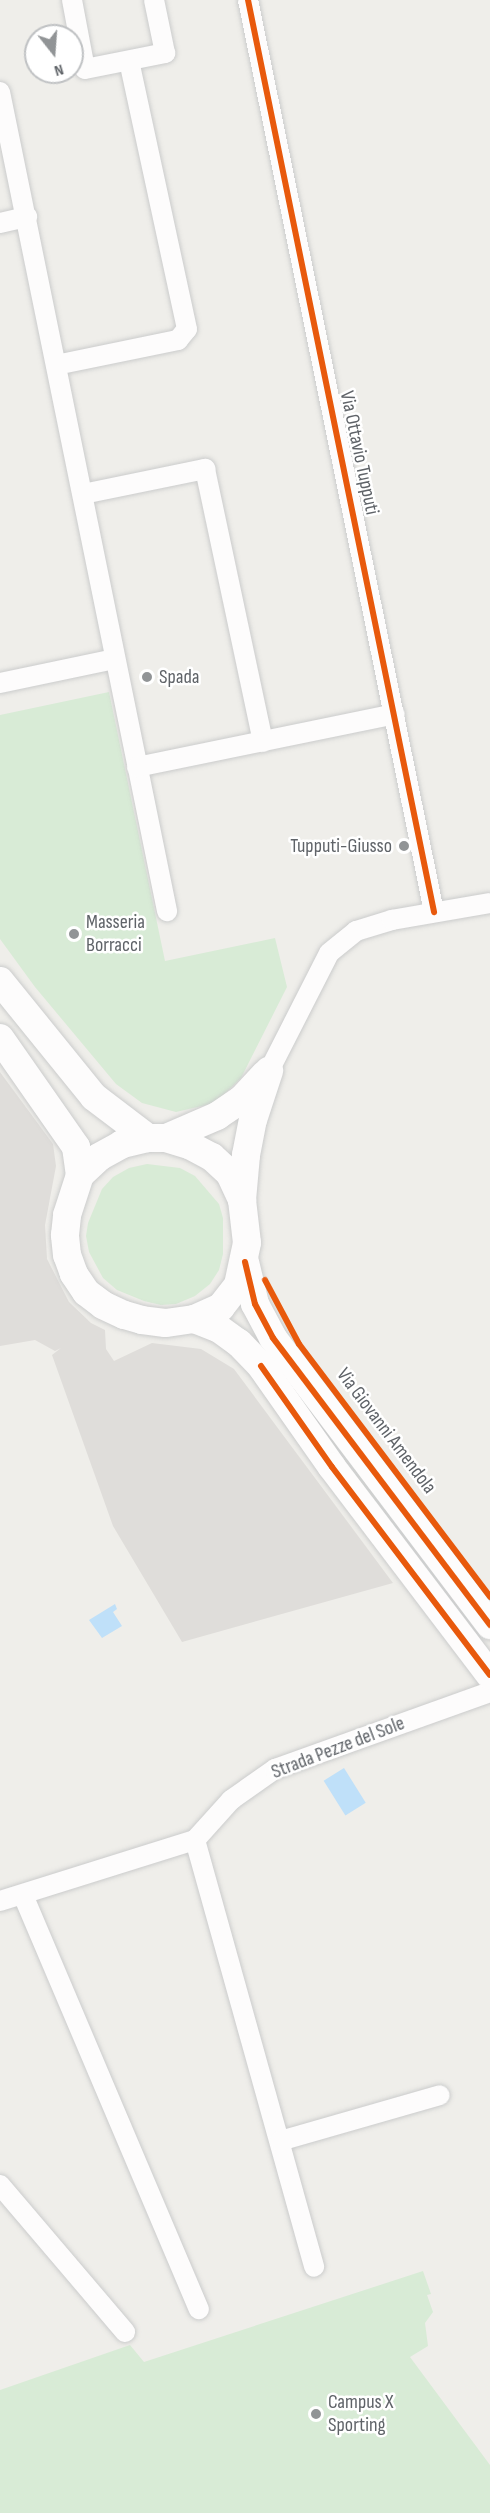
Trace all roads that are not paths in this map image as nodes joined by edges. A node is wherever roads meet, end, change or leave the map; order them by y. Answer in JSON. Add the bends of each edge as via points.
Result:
{"nodes":[{"id":1,"x":72,"y":0,"type":"edge"},
{"id":2,"x":154,"y":0,"type":"edge"},
{"id":3,"x":248,"y":0,"type":"edge"},
{"id":4,"x":129,"y":61,"type":"junction"},
{"id":5,"x":0,"y":92,"type":"edge"},
{"id":6,"x":27,"y":218,"type":"junction"},
{"id":7,"x":0,"y":223,"type":"edge"},
{"id":8,"x":56,"y":366,"type":"junction"},
{"id":9,"x":83,"y":494,"type":"junction"},
{"id":10,"x":115,"y":659,"type":"junction"},
{"id":11,"x":0,"y":682,"type":"edge"},
{"id":12,"x":395,"y":714,"type":"junction"},
{"id":13,"x":263,"y":742,"type":"junction"},
{"id":14,"x":138,"y":767,"type":"junction"},
{"id":15,"x":490,"y":903,"type":"edge"},
{"id":16,"x":167,"y":911,"type":"dead end"},
{"id":17,"x":434,"y":912,"type":"junction"},
{"id":18,"x":0,"y":981,"type":"edge"},
{"id":19,"x":0,"y":1038,"type":"edge"},
{"id":20,"x":269,"y":1071,"type":"junction"},
{"id":21,"x":157,"y":1138,"type":"junction"},
{"id":22,"x":80,"y":1175,"type":"junction"},
{"id":23,"x":242,"y":1200,"type":"junction"},
{"id":24,"x":245,"y":1262,"type":"junction"},
{"id":25,"x":194,"y":1319,"type":"junction"},
{"id":26,"x":490,"y":1625,"type":"edge"},
{"id":27,"x":490,"y":1675,"type":"edge"},
{"id":28,"x":490,"y":1692,"type":"edge"},
{"id":29,"x":195,"y":1840,"type":"junction"},
{"id":30,"x":23,"y":1895,"type":"junction"},
{"id":31,"x":0,"y":1901,"type":"edge"},
{"id":32,"x":440,"y":2095,"type":"dead end"},
{"id":33,"x":280,"y":2141,"type":"junction"},
{"id":34,"x":0,"y":2185,"type":"edge"},
{"id":35,"x":314,"y":2267,"type":"dead end"},
{"id":36,"x":198,"y":2309,"type":"dead end"},
{"id":37,"x":125,"y":2332,"type":"dead end"}],
"edges":[{"from":1,"to":4,"type":"street","via":[[85,69]]},
{"from":2,"to":4,"type":"street","via":[[165,53]]},
{"from":3,"to":12,"type":"street","name":"Via Ottavio Tupputi"},
{"from":4,"to":8,"type":"street","via":[[187,329],[178,340]]},
{"from":5,"to":6,"type":"street"},
{"from":6,"to":7,"type":"street"},
{"from":6,"to":8,"type":"street"},
{"from":8,"to":9,"type":"street"},
{"from":9,"to":10,"type":"street"},
{"from":9,"to":13,"type":"street","via":[[205,469]]},
{"from":10,"to":11,"type":"street"},
{"from":10,"to":14,"type":"street"},
{"from":12,"to":13,"type":"street"},
{"from":12,"to":17,"type":"street","name":"Via Ottavio Tupputi"},
{"from":13,"to":14,"type":"street"},
{"from":14,"to":16,"type":"street"},
{"from":15,"to":17,"type":"street"},
{"from":17,"to":20,"type":"street","via":[[356,931],[329,953]]},
{"from":18,"to":21,"type":"main road","via":[[94,1097]]},
{"from":19,"to":22,"type":"main road","via":[[76,1147]]},
{"from":20,"to":21,"type":"main road","via":[[242,1099],[217,1116]]},
{"from":20,"to":23,"type":"main road","via":[[253,1120]]},
{"from":21,"to":22,"type":"main road","name":"Via Giovanni Amendola","via":[[122,1144],[99,1157]]},
{"from":21,"to":23,"type":"main road","name":"Via Giovanni Amendola","via":[[189,1145],[212,1157],[230,1174]]},
{"from":22,"to":25,"type":"main road","name":"Via Giovanni Amendola","via":[[65,1235],[67,1255],[86,1292],[124,1315],[165,1323]]},
{"from":23,"to":24,"type":"main road","name":"Via Giovanni Amendola"},
{"from":24,"to":25,"type":"main road","name":"Via Giovanni Amendola","via":[[238,1285],[221,1307]]},
{"from":24,"to":26,"type":"main road","name":"Via Giovanni Amendola","via":[[255,1304],[273,1338]]},
{"from":25,"to":27,"type":"main road","via":[[218,1328],[261,1366],[332,1467]]},
{"from":28,"to":29,"type":"street","name":"Strada Pezze del Sole","via":[[275,1769],[231,1800]]},
{"from":29,"to":30,"type":"street"},
{"from":29,"to":33,"type":"street"},
{"from":30,"to":31,"type":"street"},
{"from":30,"to":36,"type":"street"},
{"from":32,"to":33,"type":"street"},
{"from":33,"to":35,"type":"street"},
{"from":34,"to":37,"type":"street"}]}
